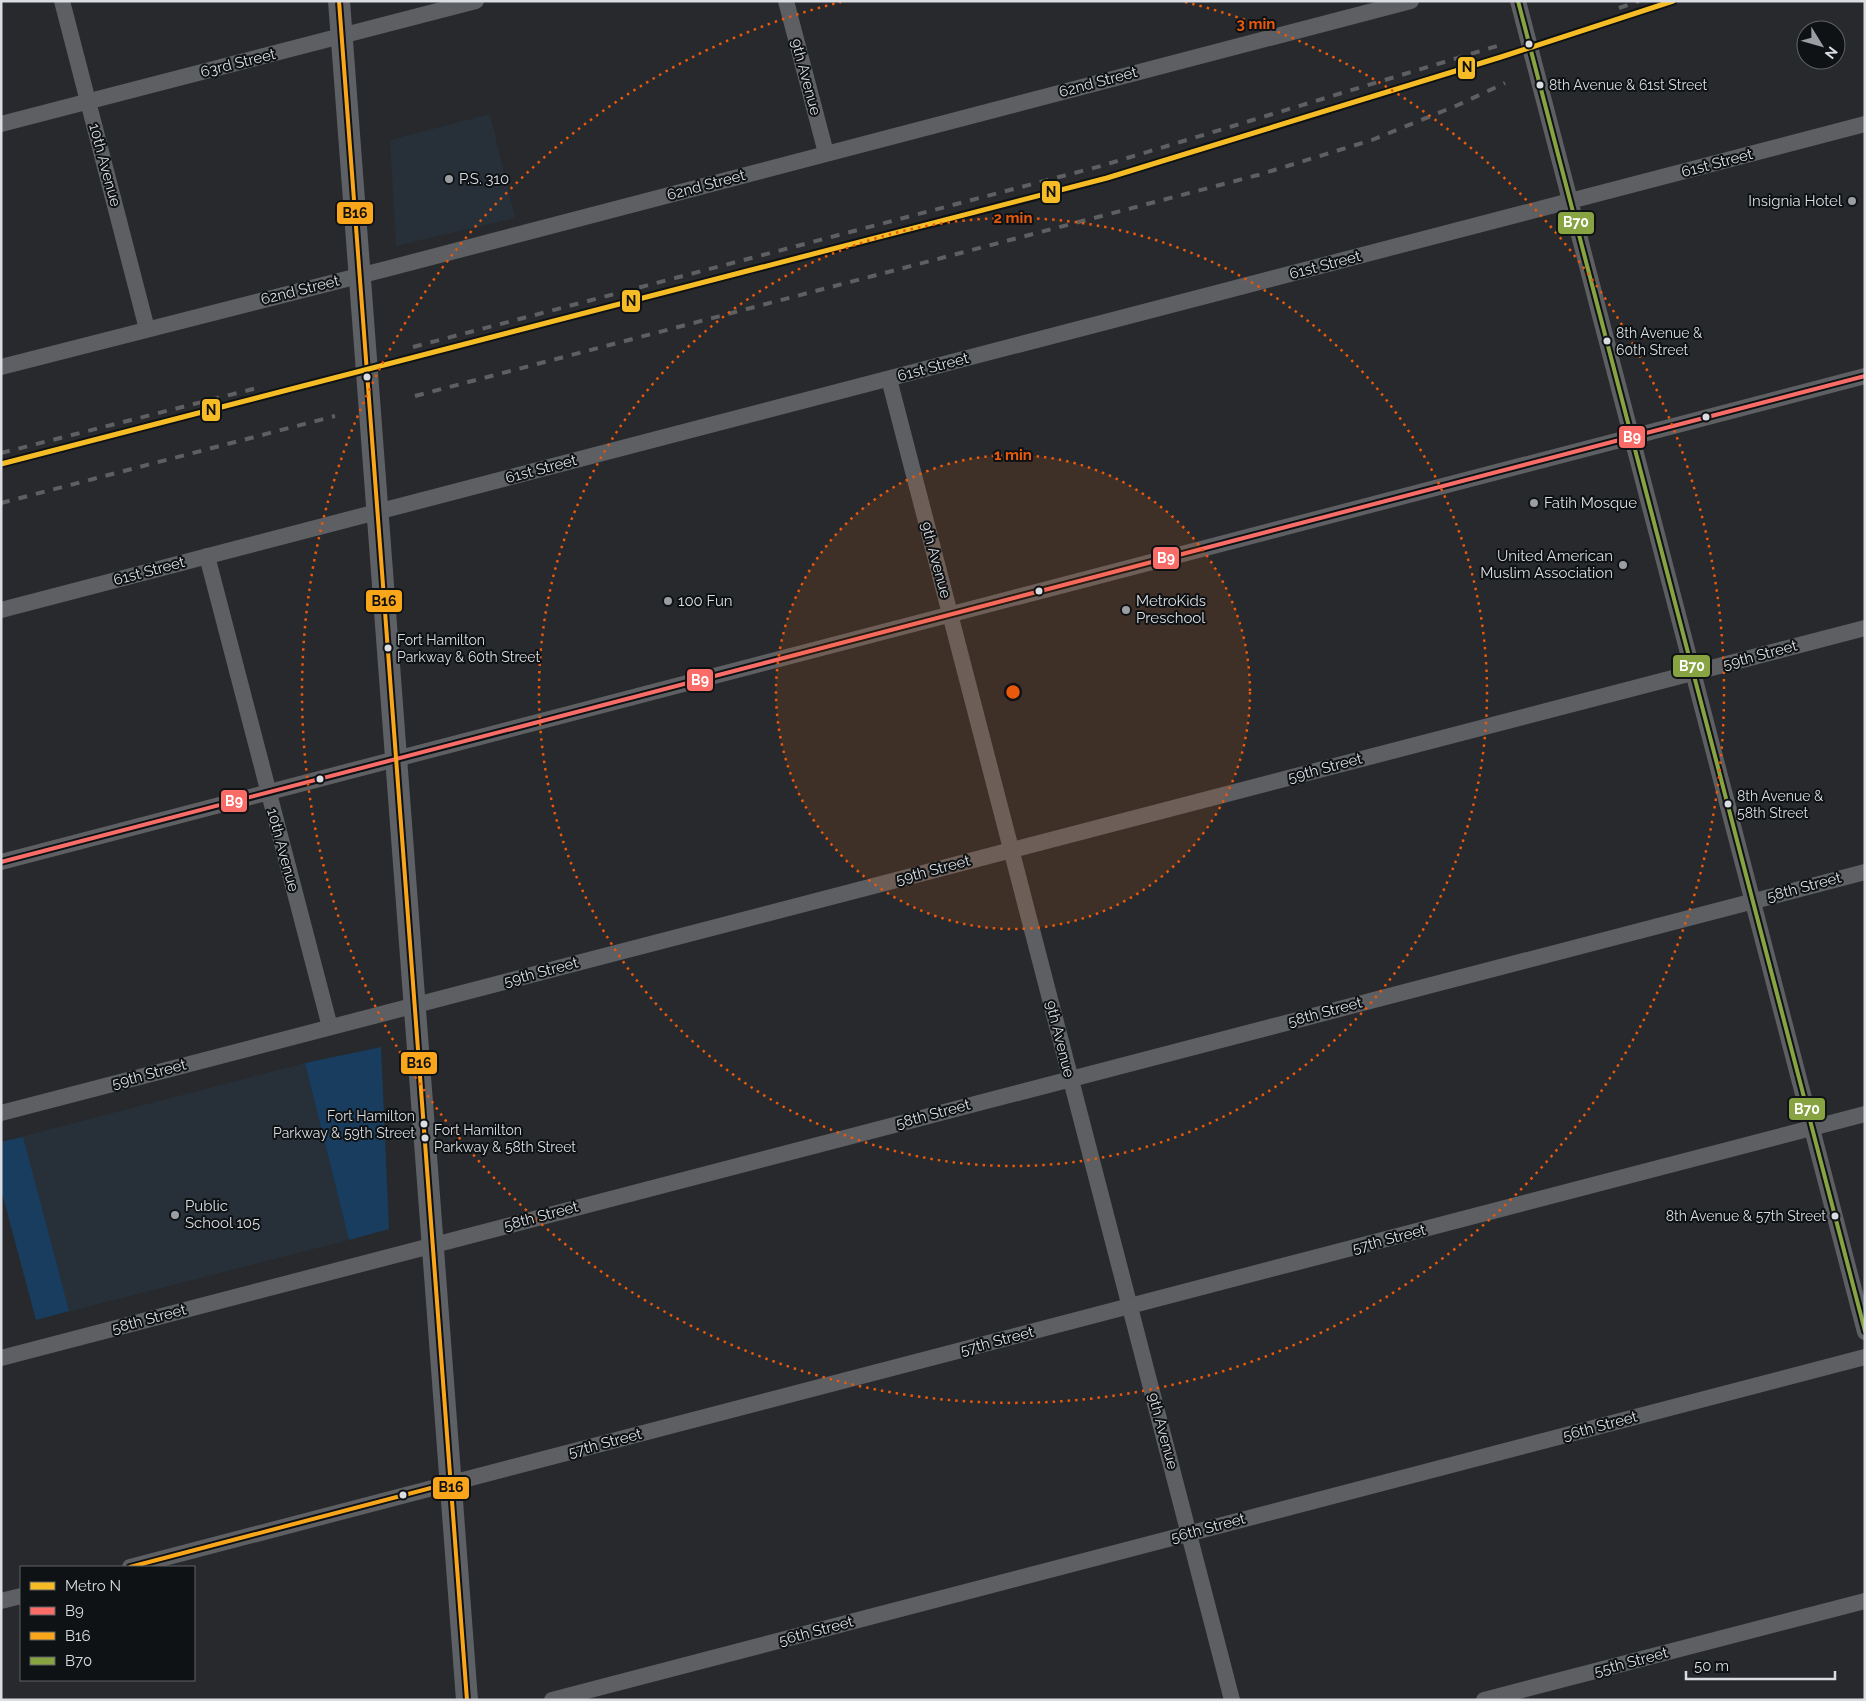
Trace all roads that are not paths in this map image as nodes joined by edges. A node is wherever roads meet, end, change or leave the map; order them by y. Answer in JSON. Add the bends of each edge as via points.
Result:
{"nodes":[{"id":1,"x":62,"y":1,"type":"edge"},
{"id":2,"x":339,"y":1,"type":"edge"},
{"id":3,"x":476,"y":1,"type":"edge"},
{"id":4,"x":786,"y":1,"type":"edge"},
{"id":5,"x":1411,"y":1,"type":"edge"},
{"id":6,"x":1518,"y":2,"type":"edge"},
{"id":7,"x":342,"y":36,"type":"junction"},
{"id":8,"x":88,"y":102,"type":"junction"},
{"id":9,"x":1,"y":124,"type":"edge"},
{"id":10,"x":1865,"y":124,"type":"edge"},
{"id":11,"x":826,"y":152,"type":"junction"},
{"id":12,"x":1570,"y":201,"type":"junction"},
{"id":13,"x":360,"y":275,"type":"junction"},
{"id":14,"x":147,"y":329,"type":"junction"},
{"id":15,"x":1,"y":366,"type":"edge"},
{"id":16,"x":1865,"y":376,"type":"edge"},
{"id":17,"x":889,"y":379,"type":"junction"},
{"id":18,"x":1631,"y":437,"type":"junction"},
{"id":19,"x":376,"y":512,"type":"junction"},
{"id":20,"x":207,"y":556,"type":"junction"},
{"id":21,"x":1,"y":610,"type":"edge"},
{"id":22,"x":950,"y":615,"type":"junction"},
{"id":23,"x":1865,"y":628,"type":"edge"},
{"id":24,"x":1693,"y":672,"type":"junction"},
{"id":25,"x":396,"y":760,"type":"junction"},
{"id":26,"x":268,"y":792,"type":"junction"},
{"id":27,"x":1012,"y":850,"type":"junction"},
{"id":28,"x":1,"y":862,"type":"edge"},
{"id":29,"x":1865,"y":872,"type":"edge"},
{"id":30,"x":1752,"y":901,"type":"junction"},
{"id":31,"x":414,"y":1006,"type":"junction"},
{"id":32,"x":330,"y":1028,"type":"junction"},
{"id":33,"x":1070,"y":1078,"type":"junction"},
{"id":34,"x":1,"y":1113,"type":"edge"},
{"id":35,"x":1865,"y":1114,"type":"edge"},
{"id":36,"x":1812,"y":1128,"type":"junction"},
{"id":37,"x":432,"y":1244,"type":"junction"},
{"id":38,"x":1130,"y":1306,"type":"junction"},
{"id":39,"x":1865,"y":1332,"type":"edge"},
{"id":40,"x":1865,"y":1357,"type":"edge"},
{"id":41,"x":1,"y":1358,"type":"edge"},
{"id":42,"x":450,"y":1483,"type":"junction"},
{"id":43,"x":1189,"y":1534,"type":"junction"},
{"id":44,"x":134,"y":1566,"type":"edge"},
{"id":45,"x":20,"y":1596,"type":"edge"},
{"id":46,"x":1,"y":1601,"type":"edge"},
{"id":47,"x":1865,"y":1601,"type":"edge"},
{"id":48,"x":466,"y":1700,"type":"edge"},
{"id":49,"x":552,"y":1700,"type":"edge"},
{"id":50,"x":1232,"y":1700,"type":"edge"},
{"id":51,"x":1484,"y":1700,"type":"edge"}],
"edges":[{"from":1,"to":8,"type":"street","name":"10th Avenue"},
{"from":2,"to":7,"type":"main road"},
{"from":3,"to":7,"type":"street","name":"63rd Street"},
{"from":4,"to":11,"type":"street","name":"9th Avenue"},
{"from":5,"to":11,"type":"street","name":"62nd Street"},
{"from":6,"to":12,"type":"street"},
{"from":7,"to":8,"type":"street","name":"63rd Street"},
{"from":7,"to":13,"type":"main road"},
{"from":8,"to":9,"type":"street","name":"63rd Street"},
{"from":8,"to":14,"type":"street","name":"10th Avenue"},
{"from":10,"to":12,"type":"street","name":"61st Street"},
{"from":11,"to":13,"type":"street","name":"62nd Street"},
{"from":12,"to":17,"type":"street","name":"61st Street"},
{"from":12,"to":18,"type":"street"},
{"from":13,"to":14,"type":"street","name":"62nd Street"},
{"from":13,"to":19,"type":"main road"},
{"from":14,"to":15,"type":"street","name":"62nd Street"},
{"from":16,"to":18,"type":"street"},
{"from":17,"to":19,"type":"street","name":"61st Street"},
{"from":17,"to":22,"type":"street","name":"9th Avenue"},
{"from":18,"to":22,"type":"street"},
{"from":18,"to":24,"type":"street"},
{"from":19,"to":20,"type":"street","name":"61st Street"},
{"from":19,"to":25,"type":"main road"},
{"from":20,"to":21,"type":"street","name":"61st Street"},
{"from":20,"to":26,"type":"street","name":"10th Avenue"},
{"from":22,"to":25,"type":"street"},
{"from":22,"to":27,"type":"street","name":"9th Avenue"},
{"from":23,"to":24,"type":"street","name":"59th Street"},
{"from":24,"to":27,"type":"street","name":"59th Street"},
{"from":24,"to":30,"type":"street"},
{"from":25,"to":26,"type":"street"},
{"from":25,"to":31,"type":"main road"},
{"from":26,"to":28,"type":"street"},
{"from":26,"to":32,"type":"street","name":"10th Avenue"},
{"from":27,"to":31,"type":"street","name":"59th Street"},
{"from":27,"to":33,"type":"street","name":"9th Avenue"},
{"from":29,"to":30,"type":"street","name":"58th Street"},
{"from":30,"to":33,"type":"street","name":"58th Street"},
{"from":30,"to":36,"type":"street"},
{"from":31,"to":32,"type":"street","name":"59th Street"},
{"from":31,"to":37,"type":"main road"},
{"from":32,"to":34,"type":"street","name":"59th Street"},
{"from":33,"to":37,"type":"street","name":"58th Street"},
{"from":33,"to":38,"type":"street","name":"9th Avenue"},
{"from":35,"to":36,"type":"street","name":"57th Street"},
{"from":36,"to":38,"type":"street","name":"57th Street"},
{"from":36,"to":39,"type":"street"},
{"from":37,"to":41,"type":"street","name":"58th Street"},
{"from":37,"to":42,"type":"main road"},
{"from":38,"to":42,"type":"street","name":"57th Street"},
{"from":38,"to":43,"type":"street","name":"9th Avenue"},
{"from":40,"to":43,"type":"street","name":"56th Street"},
{"from":42,"to":44,"type":"street","name":"57th Street"},
{"from":42,"to":48,"type":"main road"},
{"from":43,"to":49,"type":"street","name":"56th Street"},
{"from":43,"to":50,"type":"street","name":"9th Avenue"},
{"from":45,"to":46,"type":"street"},
{"from":47,"to":51,"type":"street","name":"55th Street"}]}
